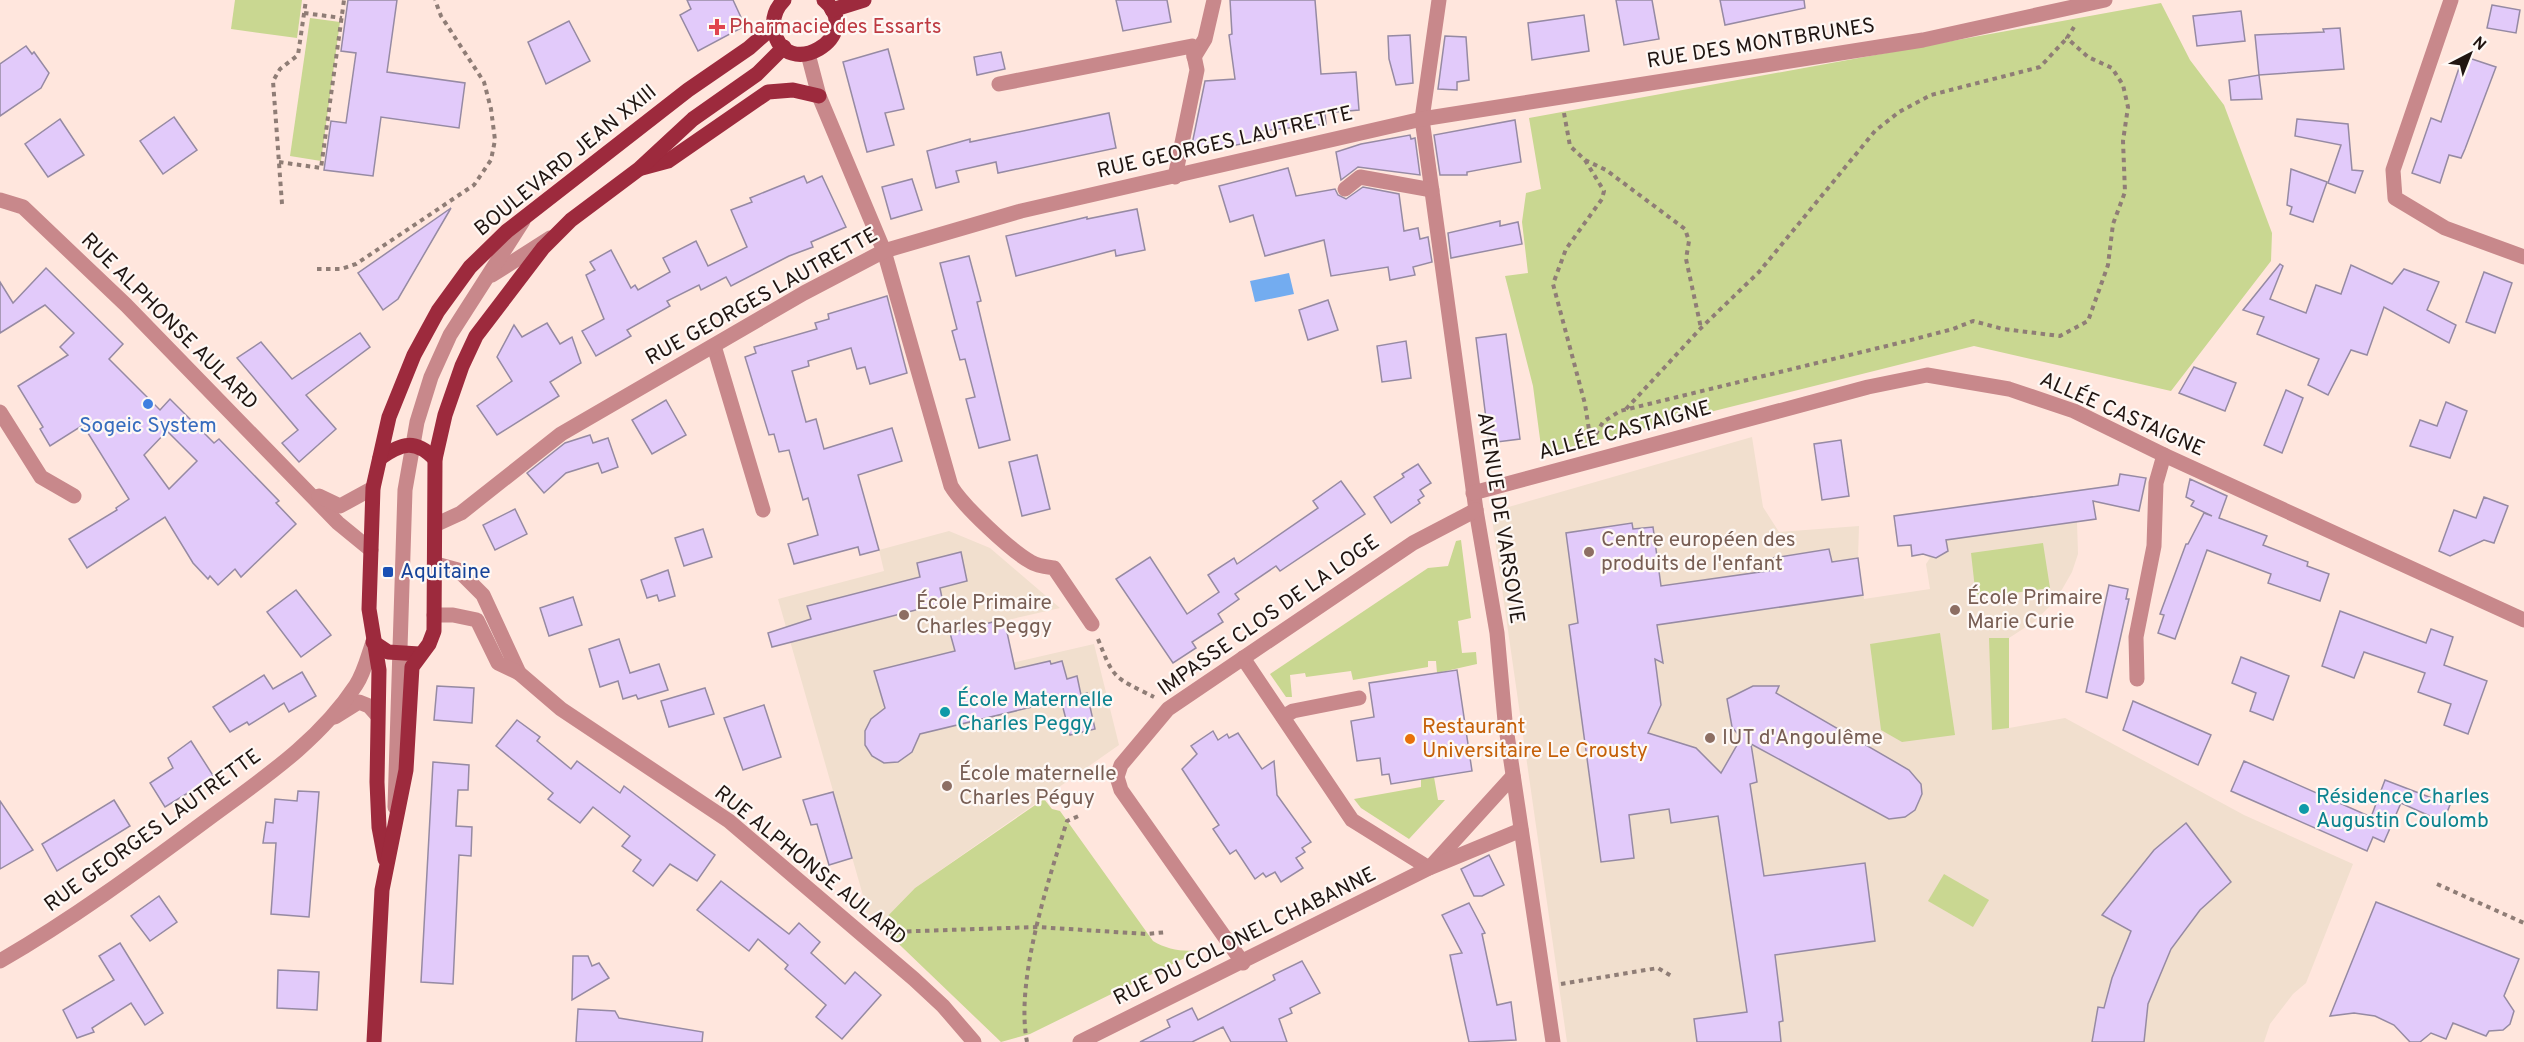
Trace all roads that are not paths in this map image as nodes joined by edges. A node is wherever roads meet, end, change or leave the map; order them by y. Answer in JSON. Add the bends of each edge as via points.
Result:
{"nodes":[{"id":1,"x":784,"y":0,"type":"edge"},
{"id":2,"x":864,"y":0,"type":"edge"},
{"id":3,"x":1214,"y":0,"type":"edge"},
{"id":4,"x":1439,"y":0,"type":"edge"},
{"id":5,"x":2105,"y":0,"type":"edge"},
{"id":6,"x":2451,"y":0,"type":"edge"},
{"id":7,"x":828,"y":5,"type":"edge"},
{"id":8,"x":774,"y":26,"type":"junction"},
{"id":9,"x":784,"y":47,"type":"junction"},
{"id":10,"x":808,"y":54,"type":"junction"},
{"id":11,"x":1194,"y":57,"type":"junction"},
{"id":12,"x":999,"y":84,"type":"dead end"},
{"id":13,"x":819,"y":96,"type":"junction"},
{"id":14,"x":1422,"y":119,"type":"junction"},
{"id":15,"x":639,"y":169,"type":"junction"},
{"id":16,"x":1175,"y":177,"type":"junction"},
{"id":17,"x":1345,"y":189,"type":"dead end"},
{"id":18,"x":1432,"y":190,"type":"junction"},
{"id":19,"x":1,"y":196,"type":"edge"},
{"id":20,"x":532,"y":209,"type":"junction"},
{"id":21,"x":555,"y":235,"type":"junction"},
{"id":22,"x":884,"y":251,"type":"junction"},
{"id":23,"x":2524,"y":257,"type":"edge"},
{"id":24,"x":489,"y":277,"type":"junction"},
{"id":25,"x":714,"y":346,"type":"junction"},
{"id":26,"x":0,"y":412,"type":"edge"},
{"id":27,"x":412,"y":445,"type":"junction"},
{"id":28,"x":2164,"y":455,"type":"junction"},
{"id":29,"x":380,"y":458,"type":"junction"},
{"id":30,"x":435,"y":459,"type":"junction"},
{"id":31,"x":301,"y":485,"type":"junction"},
{"id":32,"x":373,"y":488,"type":"junction"},
{"id":33,"x":1473,"y":493,"type":"junction"},
{"id":34,"x":74,"y":496,"type":"dead end"},
{"id":35,"x":763,"y":510,"type":"dead end"},
{"id":36,"x":1476,"y":510,"type":"junction"},
{"id":37,"x":437,"y":524,"type":"junction"},
{"id":38,"x":371,"y":550,"type":"junction"},
{"id":39,"x":436,"y":564,"type":"junction"},
{"id":40,"x":434,"y":615,"type":"junction"},
{"id":41,"x":2524,"y":620,"type":"edge"},
{"id":42,"x":1092,"y":624,"type":"road end"},
{"id":43,"x":373,"y":642,"type":"junction"},
{"id":44,"x":394,"y":653,"type":"junction"},
{"id":45,"x":420,"y":654,"type":"junction"},
{"id":46,"x":1243,"y":658,"type":"junction"},
{"id":47,"x":379,"y":670,"type":"junction"},
{"id":48,"x":519,"y":673,"type":"junction"},
{"id":49,"x":2137,"y":679,"type":"dead end"},
{"id":50,"x":1359,"y":698,"type":"dead end"},
{"id":51,"x":377,"y":715,"type":"junction"},
{"id":52,"x":1282,"y":717,"type":"junction"},
{"id":53,"x":323,"y":726,"type":"junction"},
{"id":54,"x":1513,"y":776,"type":"junction"},
{"id":55,"x":395,"y":829,"type":"junction"},
{"id":56,"x":1521,"y":830,"type":"junction"},
{"id":57,"x":1429,"y":868,"type":"junction"},
{"id":58,"x":387,"y":869,"type":"junction"},
{"id":59,"x":0,"y":961,"type":"edge"},
{"id":60,"x":1243,"y":963,"type":"junction"},
{"id":61,"x":374,"y":1042,"type":"edge"},
{"id":62,"x":974,"y":1042,"type":"edge"},
{"id":63,"x":1080,"y":1042,"type":"edge"},
{"id":64,"x":1553,"y":1042,"type":"edge"}],
"edges":[{"from":1,"to":8,"type":"main road","via":[[776,10]]},
{"from":2,"to":7,"type":"main road"},
{"from":3,"to":11,"type":"street","via":[[1205,39]]},
{"from":4,"to":14,"type":"street","name":"AVENUE DE VARSOVIE"},
{"from":5,"to":14,"type":"street","name":"RUE DES MONTBRUNES","via":[[1923,40]]},
{"from":6,"to":23,"type":"street","via":[[2394,170],[2395,198],[2445,228]]},
{"from":7,"to":10,"type":"main road","via":[[835,29],[831,39],[817,52]]},
{"from":8,"to":9,"type":"main road"},
{"from":8,"to":20,"type":"main road","name":"BOULEVARD JEAN XXIII"},
{"from":9,"to":10,"type":"main road"},
{"from":9,"to":15,"type":"main road","via":[[757,74],[693,119]]},
{"from":10,"to":13,"type":"street"},
{"from":11,"to":12,"type":"street","via":[[1192,46]]},
{"from":11,"to":16,"type":"street","via":[[1197,70]]},
{"from":13,"to":15,"type":"main road","via":[[793,90],[768,92],[668,161]]},
{"from":13,"to":22,"type":"street"},
{"from":14,"to":16,"type":"street","name":"RUE GEORGES LAUTRETTE"},
{"from":14,"to":18,"type":"street","name":"AVENUE DE VARSOVIE"},
{"from":15,"to":21,"type":"main road"},
{"from":16,"to":22,"type":"street","name":"RUE GEORGES LAUTRETTE","via":[[1021,211]]},
{"from":17,"to":18,"type":"street","via":[[1360,177]]},
{"from":18,"to":33,"type":"street","name":"AVENUE DE VARSOVIE"},
{"from":19,"to":31,"type":"street","name":"RUE ALPHONSE AULARD","via":[[23,207],[109,288]]},
{"from":20,"to":24,"type":"street"},
{"from":20,"to":29,"type":"main road","name":"BOULEVARD JEAN XXIII","via":[[470,267],[438,311],[414,355],[389,417]]},
{"from":21,"to":24,"type":"street"},
{"from":21,"to":30,"type":"main road","via":[[476,336],[455,386]]},
{"from":22,"to":25,"type":"street","name":"RUE GEORGES LAUTRETTE"},
{"from":22,"to":42,"type":"street","via":[[951,486],[981,520],[1032,563],[1054,568]]},
{"from":24,"to":27,"type":"street","via":[[450,335],[431,378]]},
{"from":25,"to":35,"type":"street"},
{"from":25,"to":37,"type":"street","name":"RUE GEORGES LAUTRETTE","via":[[561,434],[461,513]]},
{"from":26,"to":34,"type":"street","via":[[40,477]]},
{"from":27,"to":29,"type":"main road","via":[[395,447]]},
{"from":27,"to":30,"type":"main road","via":[[425,449]]},
{"from":27,"to":44,"type":"street","via":[[405,490],[401,623]]},
{"from":28,"to":33,"type":"street","name":"ALLÉE CASTAIGNE","via":[[2074,411],[2009,389],[1927,375],[1858,389]]},
{"from":28,"to":41,"type":"street","name":"ALLÉE CASTAIGNE"},
{"from":28,"to":49,"type":"street","via":[[2156,483],[2154,546],[2136,638]]},
{"from":29,"to":32,"type":"main road","name":"BOULEVARD JEAN XXIII"},
{"from":30,"to":37,"type":"main road"},
{"from":31,"to":32,"type":"street","name":"RUE ALPHONSE AULARD","via":[[340,506]]},
{"from":31,"to":38,"type":"street","name":"RUE ALPHONSE AULARD"},
{"from":32,"to":38,"type":"main road","name":"BOULEVARD JEAN XXIII"},
{"from":33,"to":36,"type":"street","name":"AVENUE DE VARSOVIE"},
{"from":36,"to":46,"type":"street","name":"IMPASSE CLOS DE LA LOGE","via":[[1413,543]]},
{"from":36,"to":54,"type":"street","name":"AVENUE DE VARSOVIE","via":[[1497,633]]},
{"from":37,"to":39,"type":"main road"},
{"from":38,"to":43,"type":"main road","name":"BOULEVARD JEAN XXIII","via":[[369,609]]},
{"from":39,"to":40,"type":"main road"},
{"from":39,"to":48,"type":"street","name":"RUE ALPHONSE AULARD","via":[[459,570],[483,595]]},
{"from":40,"to":45,"type":"main road","via":[[434,631]]},
{"from":40,"to":48,"type":"street","name":"RUE ALPHONSE AULARD","via":[[477,620],[498,663]]},
{"from":43,"to":44,"type":"main road"},
{"from":43,"to":47,"type":"main road","name":"BOULEVARD JEAN XXIII"},
{"from":43,"to":53,"type":"street","name":"RUE GEORGES LAUTRETTE","via":[[357,683]]},
{"from":44,"to":45,"type":"main road"},
{"from":44,"to":47,"type":"street"},
{"from":44,"to":55,"type":"street"},
{"from":45,"to":55,"type":"main road","via":[[412,667],[406,770]]},
{"from":46,"to":52,"type":"street"},
{"from":46,"to":60,"type":"street","name":"IMPASSE CLOS DE LA LOGE","via":[[1168,709],[1121,765],[1117,777]]},
{"from":47,"to":51,"type":"main road","name":"BOULEVARD JEAN XXIII"},
{"from":48,"to":62,"type":"street","name":"RUE ALPHONSE AULARD","via":[[561,709],[729,821],[914,979]]},
{"from":50,"to":52,"type":"street","via":[[1293,711]]},
{"from":51,"to":53,"type":"street","name":"RUE GEORGES LAUTRETTE","via":[[359,702]]},
{"from":51,"to":58,"type":"main road","name":"BOULEVARD JEAN XXIII","via":[[379,827]]},
{"from":52,"to":57,"type":"street","via":[[1352,820]]},
{"from":53,"to":59,"type":"street","name":"RUE GEORGES LAUTRETTE","via":[[292,756],[154,859],[44,936]]},
{"from":54,"to":56,"type":"street","name":"AVENUE DE VARSOVIE"},
{"from":54,"to":57,"type":"street","name":"RUE DU COLONEL CHABANNE"},
{"from":55,"to":58,"type":"main road"},
{"from":56,"to":57,"type":"street","name":"RUE DU COLONEL CHABANNE"},
{"from":56,"to":64,"type":"street","name":"AVENUE DE VARSOVIE"},
{"from":57,"to":60,"type":"street","name":"RUE DU COLONEL CHABANNE"},
{"from":58,"to":61,"type":"main road","via":[[382,890]]},
{"from":60,"to":63,"type":"street","name":"RUE DU COLONEL CHABANNE"}]}
